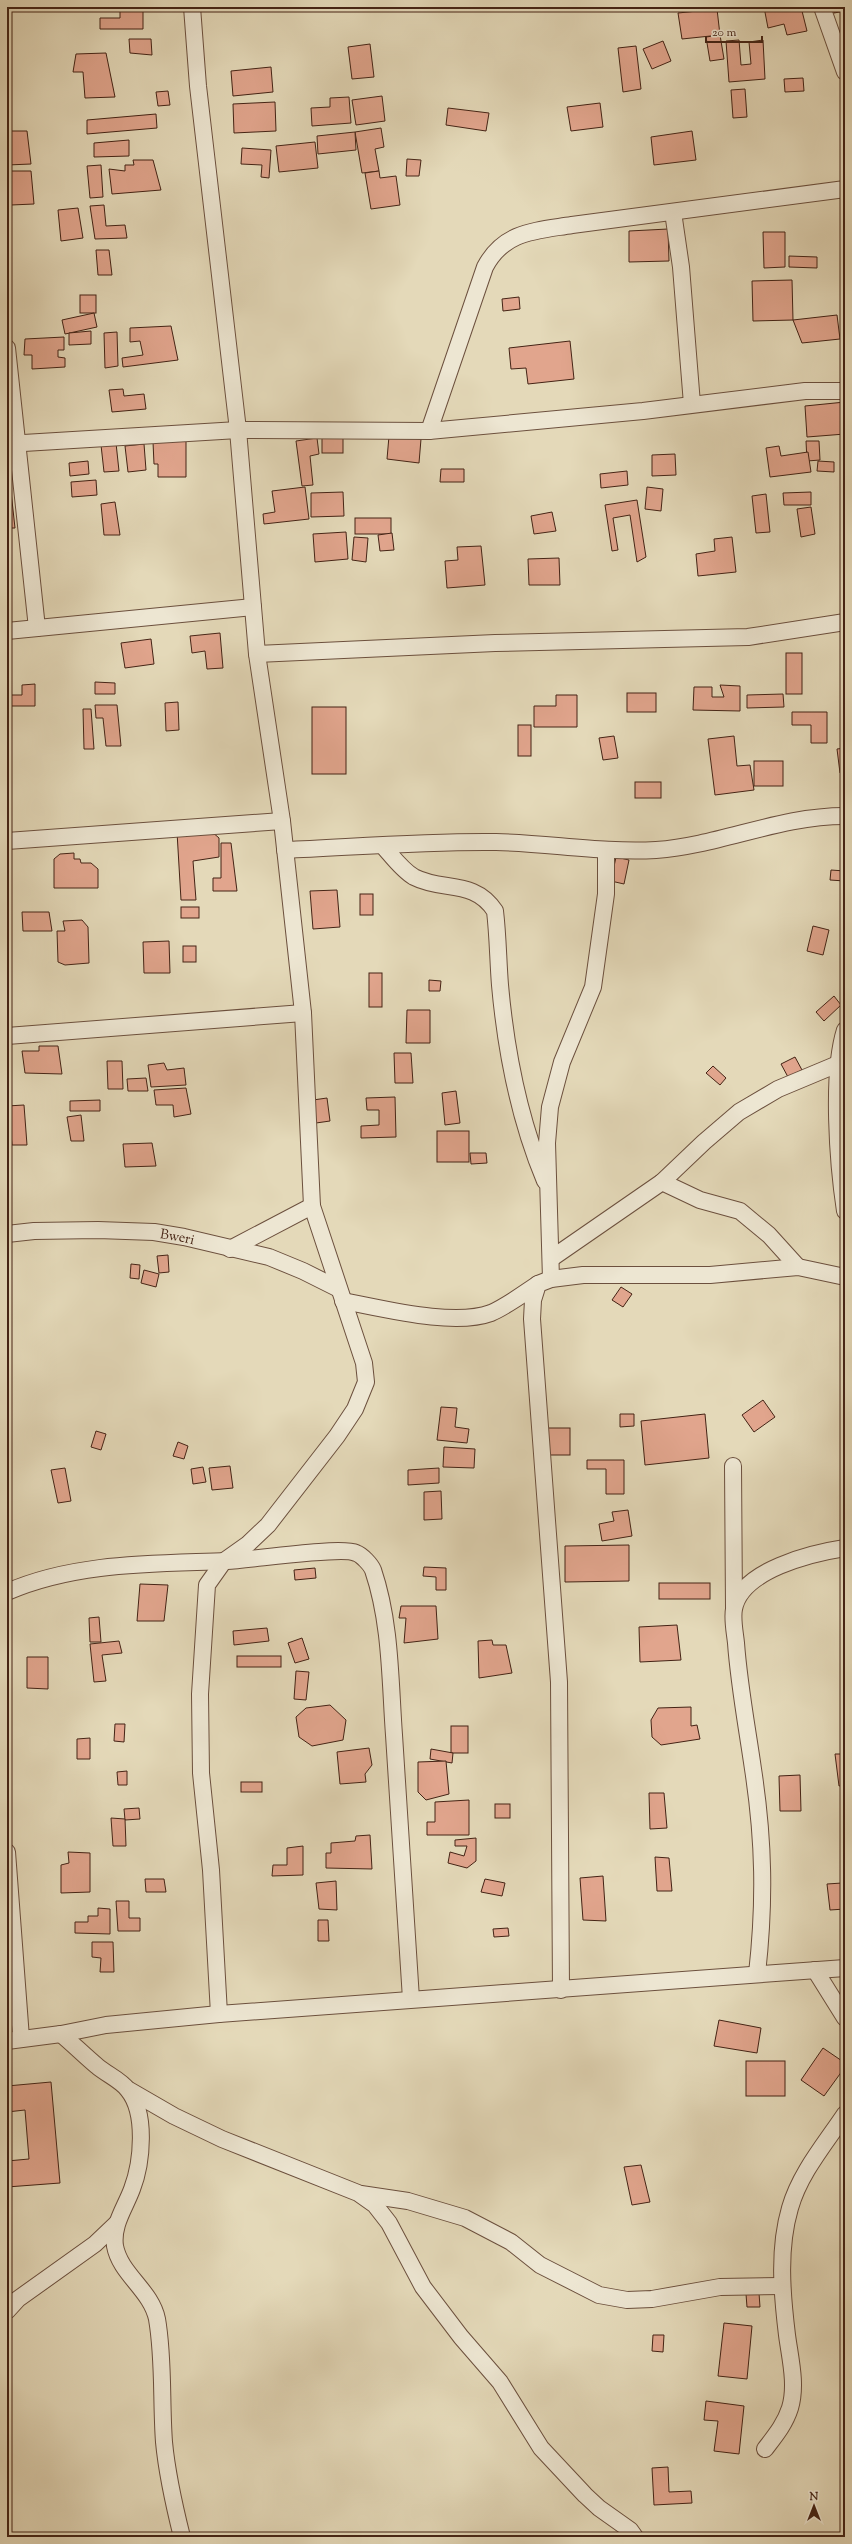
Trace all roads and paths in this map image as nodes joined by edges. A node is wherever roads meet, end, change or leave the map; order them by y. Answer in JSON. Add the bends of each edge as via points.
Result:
{"nodes":[{"id":1,"x":192,"y":7,"type":"edge"},
{"id":2,"x":822,"y":7,"type":"edge"},
{"id":3,"x":845,"y":72,"type":"edge"},
{"id":4,"x":845,"y":190,"type":"edge"},
{"id":5,"x":673,"y":212,"type":"junction"},
{"id":6,"x":7,"y":348,"type":"edge"},
{"id":7,"x":845,"y":390,"type":"edge"},
{"id":8,"x":692,"y":404,"type":"junction"},
{"id":9,"x":238,"y":430,"type":"junction"},
{"id":10,"x":429,"y":431,"type":"junction"},
{"id":11,"x":11,"y":444,"type":"edge"},
{"id":12,"x":253,"y":608,"type":"junction"},
{"id":13,"x":845,"y":622,"type":"edge"},
{"id":14,"x":37,"y":628,"type":"junction"},
{"id":15,"x":7,"y":631,"type":"edge"},
{"id":16,"x":257,"y":654,"type":"junction"},
{"id":17,"x":845,"y":816,"type":"edge"},
{"id":18,"x":282,"y":821,"type":"junction"},
{"id":19,"x":7,"y":841,"type":"edge"},
{"id":20,"x":383,"y":846,"type":"junction"},
{"id":21,"x":285,"y":850,"type":"junction"},
{"id":22,"x":606,"y":850,"type":"junction"},
{"id":23,"x":303,"y":1013,"type":"junction"},
{"id":24,"x":845,"y":1030,"type":"edge"},
{"id":25,"x":7,"y":1036,"type":"edge"},
{"id":26,"x":842,"y":1063,"type":"edge"},
{"id":27,"x":662,"y":1182,"type":"junction"},
{"id":28,"x":549,"y":1192,"type":"junction"},
{"id":29,"x":312,"y":1206,"type":"junction"},
{"id":30,"x":845,"y":1211,"type":"edge"},
{"id":31,"x":7,"y":1234,"type":"edge"},
{"id":32,"x":230,"y":1249,"type":"junction"},
{"id":33,"x":552,"y":1258,"type":"junction"},
{"id":34,"x":798,"y":1266,"type":"junction"},
{"id":35,"x":845,"y":1277,"type":"edge"},
{"id":36,"x":544,"y":1281,"type":"junction"},
{"id":37,"x":341,"y":1295,"type":"junction"},
{"id":38,"x":733,"y":1466,"type":"dead end"},
{"id":39,"x":845,"y":1548,"type":"edge"},
{"id":40,"x":224,"y":1561,"type":"junction"},
{"id":41,"x":7,"y":1592,"type":"edge"},
{"id":42,"x":734,"y":1609,"type":"junction"},
{"id":43,"x":7,"y":1852,"type":"edge"},
{"id":44,"x":845,"y":1968,"type":"edge"},
{"id":45,"x":815,"y":1970,"type":"junction"},
{"id":46,"x":757,"y":1974,"type":"junction"},
{"id":47,"x":561,"y":1990,"type":"junction"},
{"id":48,"x":411,"y":1999,"type":"junction"},
{"id":49,"x":219,"y":2014,"type":"junction"},
{"id":50,"x":845,"y":2018,"type":"edge"},
{"id":51,"x":61,"y":2034,"type":"junction"},
{"id":52,"x":14,"y":2039,"type":"edge"},
{"id":53,"x":129,"y":2090,"type":"junction"},
{"id":54,"x":845,"y":2114,"type":"edge"},
{"id":55,"x":358,"y":2194,"type":"junction"},
{"id":56,"x":116,"y":2224,"type":"junction"},
{"id":57,"x":781,"y":2286,"type":"junction"},
{"id":58,"x":7,"y":2311,"type":"edge"},
{"id":59,"x":765,"y":2449,"type":"dead end"},
{"id":60,"x":182,"y":2537,"type":"edge"},
{"id":61,"x":635,"y":2537,"type":"edge"}],
"edges":[{"from":1,"to":9,"type":"street","via":[[198,86]]},
{"from":2,"to":3,"type":"street"},
{"from":4,"to":5,"type":"street"},
{"from":5,"to":8,"type":"street","via":[[681,267]]},
{"from":5,"to":10,"type":"street","via":[[532,231],[507,241],[493,252]]},
{"from":6,"to":11,"type":"street"},
{"from":7,"to":8,"type":"street","via":[[805,391]]},
{"from":8,"to":10,"type":"street"},
{"from":9,"to":10,"type":"street"},
{"from":9,"to":11,"type":"street"},
{"from":9,"to":12,"type":"street"},
{"from":11,"to":14,"type":"street"},
{"from":12,"to":14,"type":"street"},
{"from":12,"to":16,"type":"street"},
{"from":13,"to":16,"type":"street","via":[[748,637],[495,643]]},
{"from":14,"to":15,"type":"street"},
{"from":16,"to":18,"type":"street"},
{"from":17,"to":22,"type":"street","via":[[793,820],[695,846],[654,850]]},
{"from":18,"to":19,"type":"street"},
{"from":18,"to":21,"type":"street"},
{"from":20,"to":21,"type":"street"},
{"from":20,"to":22,"type":"street","via":[[497,842]]},
{"from":20,"to":28,"type":"street","via":[[414,877],[462,888],[480,895],[488,901],[494,911],[500,984],[516,1091],[532,1149]]},
{"from":21,"to":23,"type":"street"},
{"from":22,"to":28,"type":"street","via":[[606,894],[593,987],[562,1062],[550,1107],[547,1143]]},
{"from":23,"to":25,"type":"street"},
{"from":23,"to":29,"type":"street"},
{"from":24,"to":26,"type":"street"},
{"from":26,"to":27,"type":"street","via":[[778,1089],[739,1112]]},
{"from":26,"to":30,"type":"street","via":[[838,1126]]},
{"from":27,"to":33,"type":"street"},
{"from":27,"to":34,"type":"street","via":[[700,1200],[740,1211],[769,1235]]},
{"from":28,"to":33,"type":"street"},
{"from":29,"to":32,"type":"street"},
{"from":29,"to":37,"type":"street"},
{"from":31,"to":32,"type":"street","name":"Bweri","via":[[65,1230],[154,1232]]},
{"from":32,"to":37,"type":"street","name":"Bweri","via":[[268,1257]]},
{"from":33,"to":36,"type":"street"},
{"from":34,"to":35,"type":"street"},
{"from":34,"to":36,"type":"street","via":[[710,1275],[583,1275]]},
{"from":36,"to":37,"type":"street","name":"Bweri","via":[[490,1313],[467,1317],[435,1316]]},
{"from":36,"to":47,"type":"street","via":[[533,1300],[532,1319],[559,1682]]},
{"from":37,"to":40,"type":"street","via":[[364,1363],[366,1382],[355,1409],[308,1475],[268,1524],[248,1544]]},
{"from":38,"to":42,"type":"street"},
{"from":39,"to":42,"type":"street","via":[[819,1552],[794,1560],[761,1576],[744,1589]]},
{"from":40,"to":41,"type":"street","via":[[148,1563],[99,1568],[26,1584]]},
{"from":40,"to":48,"type":"street","via":[[342,1551],[357,1553],[372,1568],[386,1630]]},
{"from":40,"to":49,"type":"street","via":[[207,1585],[200,1694],[201,1773],[211,1870]]},
{"from":42,"to":46,"type":"street","via":[[738,1669],[764,1865]]},
{"from":43,"to":52,"type":"street"},
{"from":44,"to":45,"type":"street"},
{"from":45,"to":46,"type":"street"},
{"from":45,"to":50,"type":"street"},
{"from":46,"to":47,"type":"street"},
{"from":47,"to":48,"type":"street"},
{"from":48,"to":49,"type":"street"},
{"from":49,"to":51,"type":"street","via":[[106,2025]]},
{"from":51,"to":52,"type":"street"},
{"from":51,"to":53,"type":"street"},
{"from":53,"to":55,"type":"street","via":[[216,2136]]},
{"from":53,"to":56,"type":"street","via":[[142,2132],[140,2159],[132,2188]]},
{"from":54,"to":57,"type":"street","via":[[801,2180],[790,2209],[783,2251]]},
{"from":55,"to":57,"type":"street","via":[[408,2201],[465,2218],[511,2242],[540,2265],[599,2295],[627,2300],[652,2299],[720,2287]]},
{"from":55,"to":61,"type":"street","via":[[375,2205],[388,2223],[423,2287],[461,2338],[500,2382],[541,2448],[594,2504],[621,2522]]},
{"from":56,"to":58,"type":"street","via":[[95,2244],[18,2299]]},
{"from":56,"to":60,"type":"street","via":[[114,2238],[120,2261],[143,2292],[156,2317],[164,2442],[169,2484]]},
{"from":57,"to":59,"type":"street","via":[[793,2388],[782,2427]]}]}
